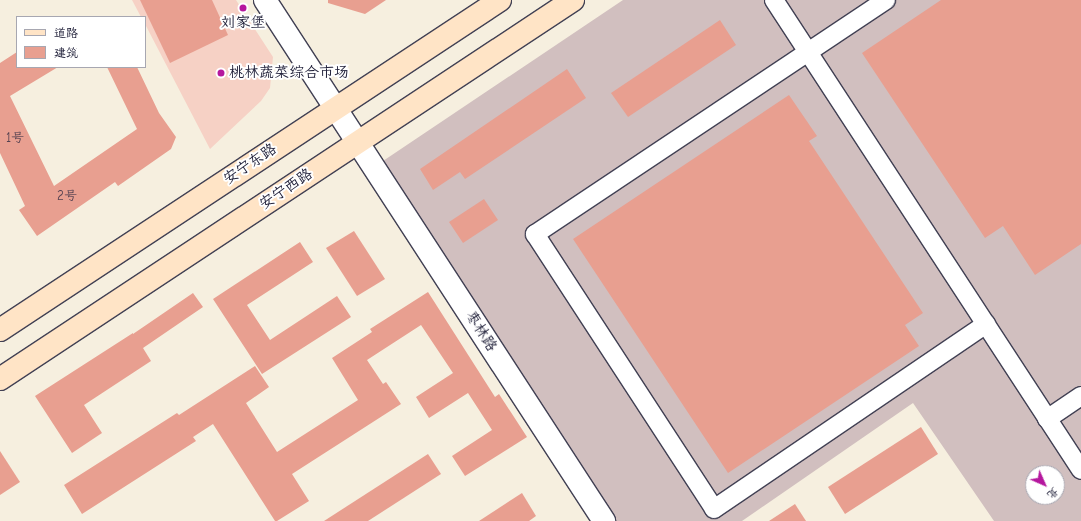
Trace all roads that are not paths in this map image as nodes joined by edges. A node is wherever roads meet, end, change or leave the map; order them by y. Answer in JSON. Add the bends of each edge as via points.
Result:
{"nodes":[{"id":1,"x":265,"y":0,"type":"edge"},
{"id":2,"x":500,"y":0,"type":"edge"},
{"id":3,"x":573,"y":0,"type":"edge"},
{"id":4,"x":774,"y":0,"type":"edge"},
{"id":5,"x":886,"y":0,"type":"edge"},
{"id":6,"x":808,"y":52,"type":"junction"},
{"id":7,"x":335,"y":108,"type":"junction"},
{"id":8,"x":357,"y":142,"type":"junction"},
{"id":9,"x":986,"y":324,"type":"junction"},
{"id":10,"x":0,"y":330,"type":"edge"},
{"id":11,"x":0,"y":379,"type":"edge"},
{"id":12,"x":1081,"y":396,"type":"edge"},
{"id":13,"x":1047,"y":419,"type":"junction"},
{"id":14,"x":1081,"y":470,"type":"edge"},
{"id":15,"x":604,"y":521,"type":"edge"}],
"edges":[{"from":1,"to":7,"type":"street","name":"枣林路"},
{"from":2,"to":7,"type":"main road","name":"安宁东路"},
{"from":3,"to":8,"type":"main road","name":"安宁西路"},
{"from":4,"to":6,"type":"street"},
{"from":5,"to":6,"type":"street"},
{"from":6,"to":9,"type":"street"},
{"from":6,"to":9,"type":"street","via":[[534,234],[714,509]]},
{"from":7,"to":8,"type":"street","name":"枣林路"},
{"from":7,"to":10,"type":"main road","name":"安宁东路"},
{"from":8,"to":11,"type":"main road","name":"安宁西路"},
{"from":8,"to":15,"type":"street","name":"枣林路"},
{"from":9,"to":13,"type":"street"},
{"from":12,"to":13,"type":"street"},
{"from":13,"to":14,"type":"street"}]}
